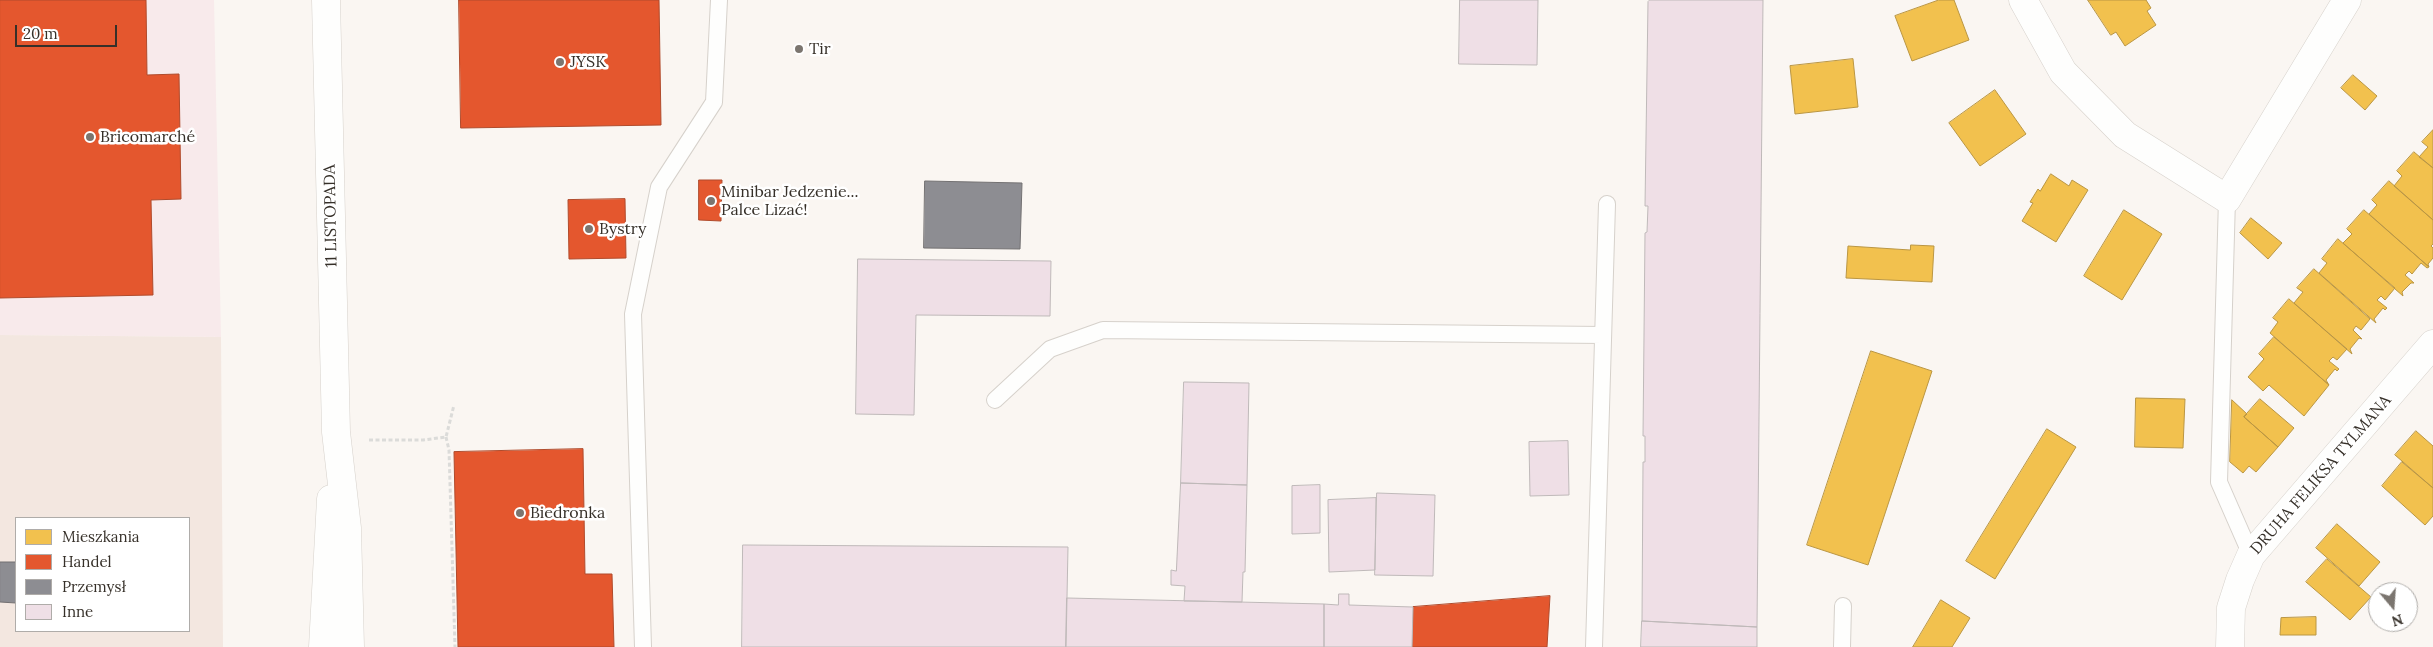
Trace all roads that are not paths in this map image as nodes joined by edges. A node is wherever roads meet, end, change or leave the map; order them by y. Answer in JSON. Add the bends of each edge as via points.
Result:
{"nodes":[{"id":1,"x":326,"y":0,"type":"edge"},
{"id":2,"x":719,"y":0,"type":"edge"},
{"id":3,"x":2023,"y":0,"type":"edge"},
{"id":4,"x":2347,"y":0,"type":"edge"},
{"id":5,"x":2227,"y":199,"type":"junction"},
{"id":6,"x":1607,"y":204,"type":"dead end"},
{"id":7,"x":1603,"y":335,"type":"junction"},
{"id":8,"x":2433,"y":344,"type":"edge"},
{"id":9,"x":995,"y":400,"type":"dead end"},
{"id":10,"x":336,"y":432,"type":"junction"},
{"id":11,"x":2251,"y":555,"type":"junction"},
{"id":12,"x":1843,"y":606,"type":"dead end"},
{"id":13,"x":323,"y":647,"type":"edge"},
{"id":14,"x":350,"y":647,"type":"edge"},
{"id":15,"x":643,"y":647,"type":"edge"},
{"id":16,"x":1594,"y":647,"type":"edge"},
{"id":17,"x":1842,"y":647,"type":"edge"},
{"id":18,"x":2230,"y":647,"type":"edge"}],
"edges":[{"from":1,"to":10,"type":"street","name":"11 LISTOPADA"},
{"from":2,"to":15,"type":"lane","via":[[714,102],[659,187],[633,314]]},
{"from":3,"to":5,"type":"street","via":[[2063,72],[2125,135]]},
{"from":4,"to":5,"type":"street"},
{"from":5,"to":11,"type":"lane","via":[[2219,482]]},
{"from":6,"to":7,"type":"lane"},
{"from":7,"to":9,"type":"lane","via":[[1103,330],[1050,349]]},
{"from":7,"to":16,"type":"lane"},
{"from":8,"to":11,"type":"street","name":"DRUHA FELIKSA TYLMANA"},
{"from":10,"to":13,"type":"street","name":"11 LISTOPADA"},
{"from":10,"to":14,"type":"street","name":"11 LISTOPADA","via":[[347,528]]},
{"from":11,"to":18,"type":"street","name":"DRUHA FELIKSA TYLMANA","via":[[2231,608]]},
{"from":12,"to":17,"type":"lane"}]}
